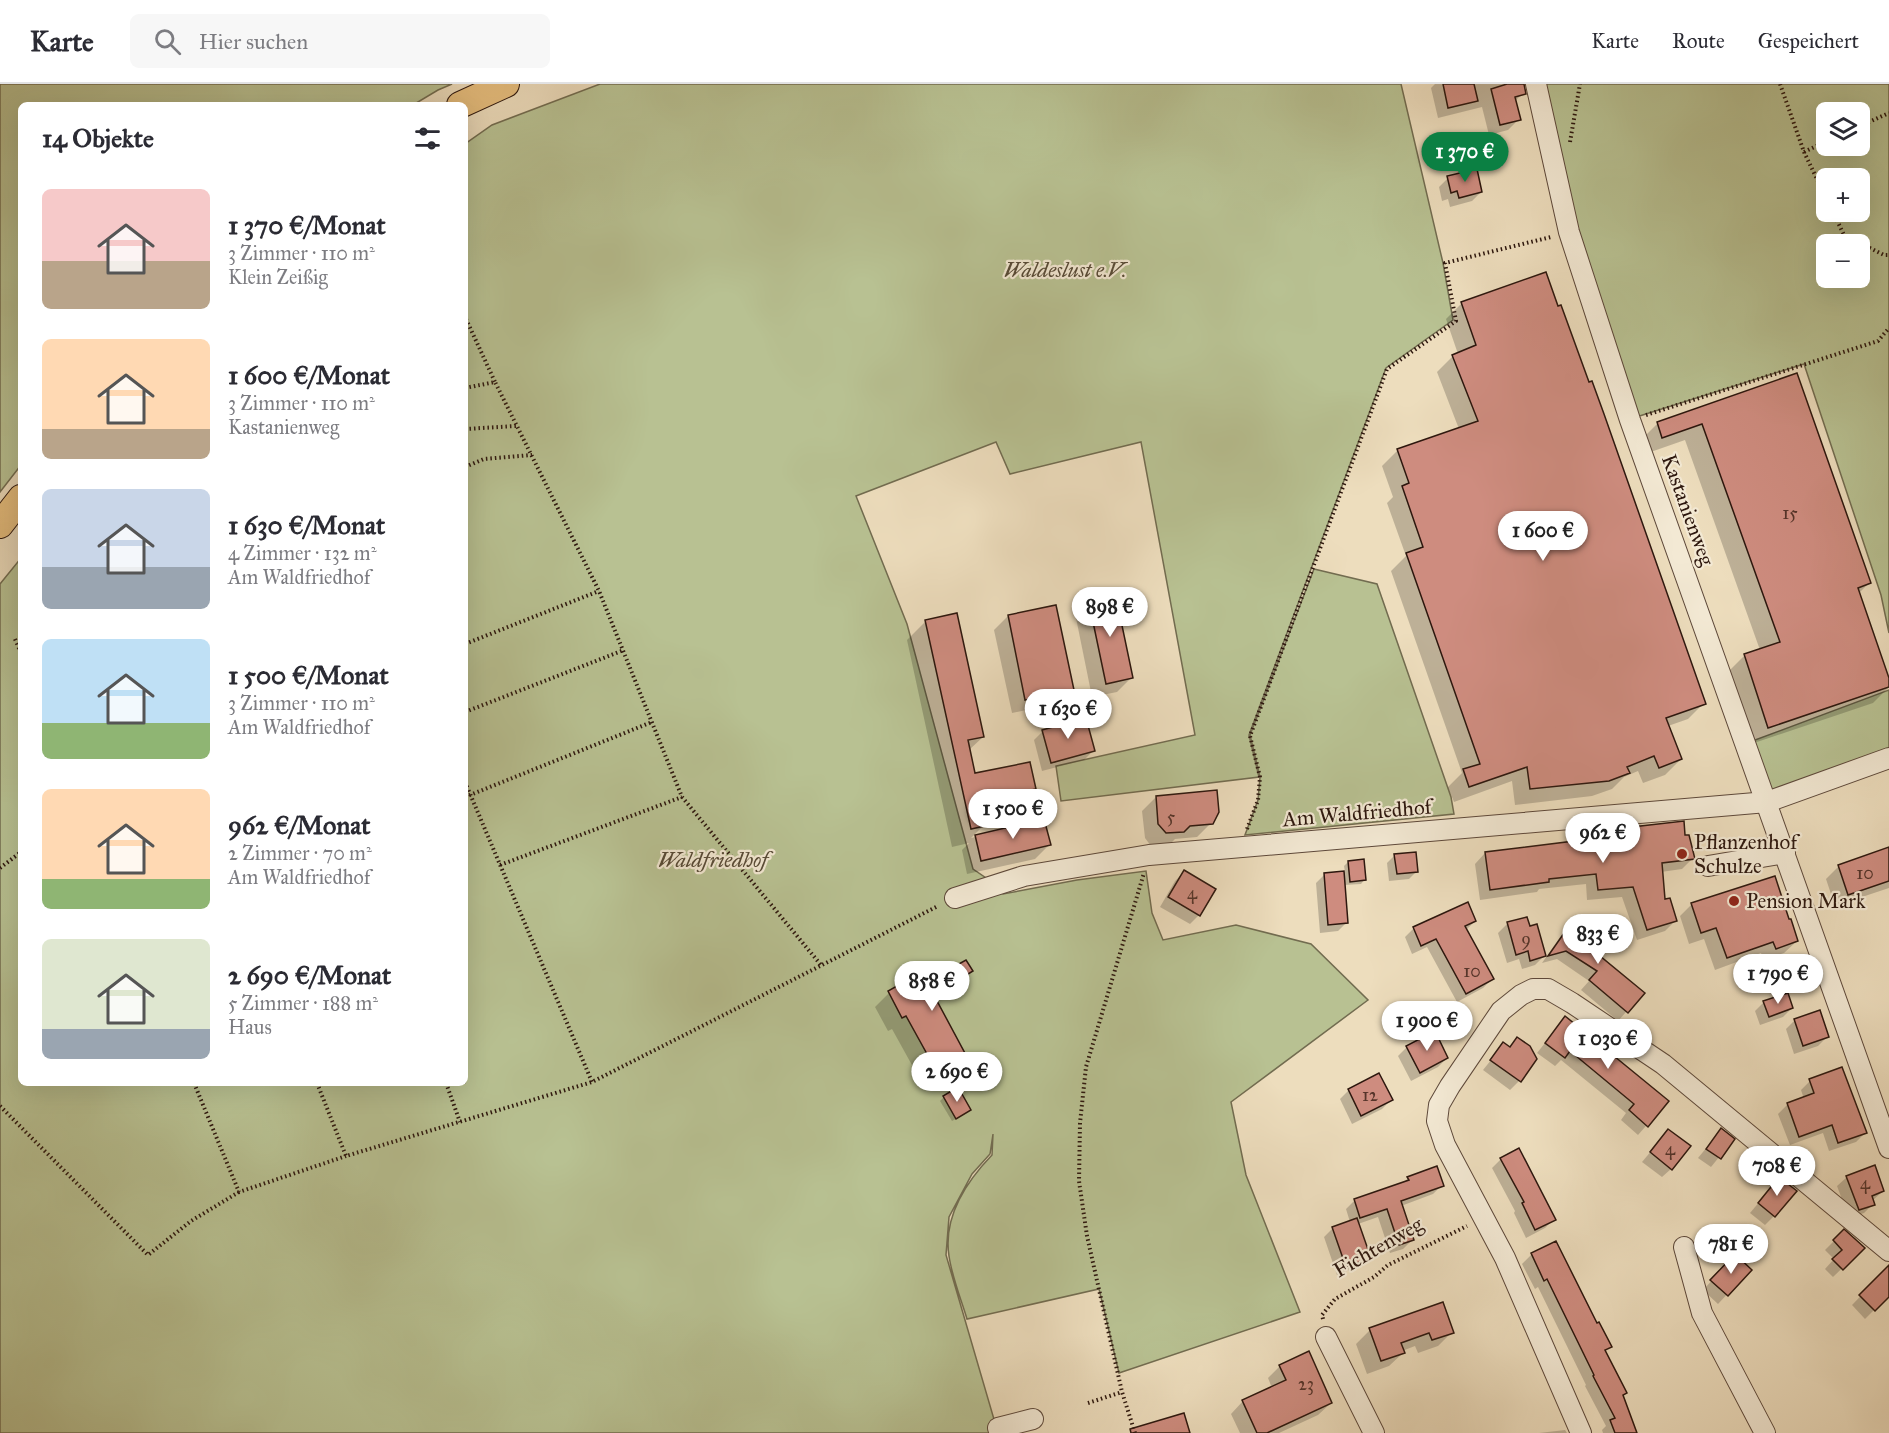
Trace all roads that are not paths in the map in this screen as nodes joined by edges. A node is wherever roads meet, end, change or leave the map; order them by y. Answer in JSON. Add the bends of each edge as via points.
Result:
{"nodes":[{"id":1,"x":506,"y":84,"type":"edge"},
{"id":2,"x":1536,"y":84,"type":"edge"},
{"id":3,"x":467,"y":102,"type":"edge"},
{"id":4,"x":18,"y":502,"type":"edge"},
{"id":5,"x":0,"y":525,"type":"edge"},
{"id":6,"x":1889,"y":758,"type":"edge"},
{"id":7,"x":1767,"y":802,"type":"junction"},
{"id":8,"x":1785,"y":853,"type":"junction"},
{"id":9,"x":1708,"y":866,"type":"dead end"},
{"id":10,"x":955,"y":898,"type":"road end"},
{"id":11,"x":1881,"y":1099,"type":"edge"},
{"id":12,"x":1889,"y":1148,"type":"edge"},
{"id":13,"x":1684,"y":1247,"type":"dead end"},
{"id":14,"x":1889,"y":1251,"type":"edge"},
{"id":15,"x":1326,"y":1337,"type":"road end"},
{"id":16,"x":1033,"y":1419,"type":"dead end"},
{"id":17,"x":1000,"y":1433,"type":"edge"},
{"id":18,"x":1374,"y":1433,"type":"edge"},
{"id":19,"x":1581,"y":1433,"type":"edge"},
{"id":20,"x":1765,"y":1433,"type":"edge"}],
"edges":[{"from":1,"to":3,"type":"main road"},
{"from":2,"to":7,"type":"street","name":"Kastanienweg","via":[[1569,232],[1630,420]]},
{"from":4,"to":5,"type":"main road"},
{"from":6,"to":7,"type":"street"},
{"from":7,"to":8,"type":"street","name":"Kastanienweg"},
{"from":7,"to":10,"type":"street","name":"Am Waldfriedhof","via":[[1149,855],[1024,876]]},
{"from":8,"to":9,"type":"street"},
{"from":8,"to":11,"type":"street","name":"Kastanienweg"},
{"from":11,"to":12,"type":"street","name":"Kastanienweg"},
{"from":13,"to":20,"type":"street","via":[[1702,1313]]},
{"from":14,"to":19,"type":"street","via":[[1663,1064],[1548,989],[1533,989],[1521,995],[1501,1011],[1439,1104],[1437,1120],[1445,1145],[1505,1258]]},
{"from":15,"to":18,"type":"street"},
{"from":16,"to":17,"type":"street","via":[[998,1428]]}]}
